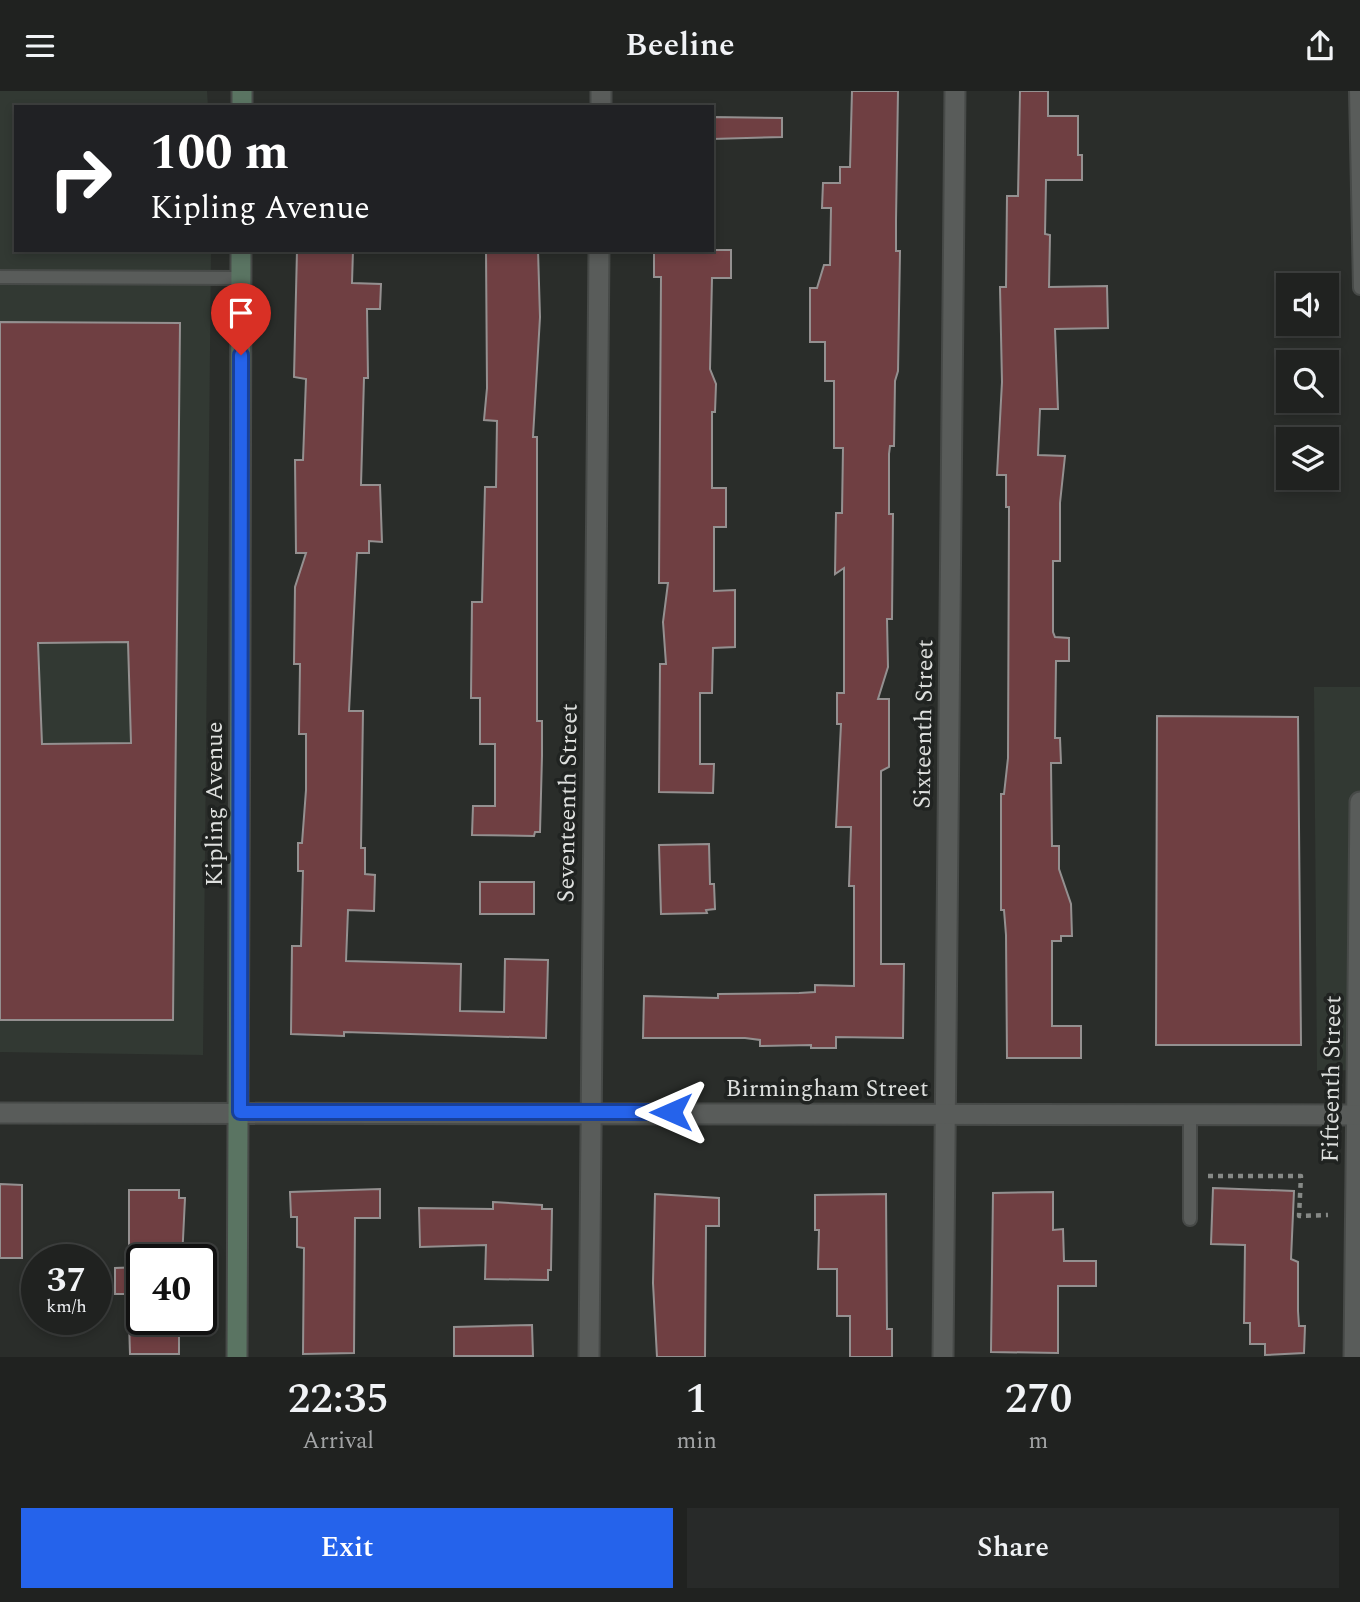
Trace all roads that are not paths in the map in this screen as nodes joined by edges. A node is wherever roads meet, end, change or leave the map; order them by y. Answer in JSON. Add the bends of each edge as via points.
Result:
{"nodes":[{"id":1,"x":955,"y":91,"type":"edge"},
{"id":2,"x":1356,"y":91,"type":"edge"},
{"id":3,"x":241,"y":252,"type":"edge"},
{"id":4,"x":600,"y":252,"type":"edge"},
{"id":5,"x":0,"y":277,"type":"edge"},
{"id":6,"x":241,"y":278,"type":"junction"},
{"id":7,"x":1360,"y":288,"type":"edge"},
{"id":8,"x":1360,"y":802,"type":"edge"},
{"id":9,"x":240,"y":1112,"type":"junction"},
{"id":10,"x":590,"y":1112,"type":"junction"},
{"id":11,"x":0,"y":1113,"type":"edge"},
{"id":12,"x":944,"y":1114,"type":"junction"},
{"id":13,"x":1190,"y":1115,"type":"junction"},
{"id":14,"x":1358,"y":1115,"type":"edge"},
{"id":15,"x":1189,"y":1219,"type":"dead end"},
{"id":16,"x":237,"y":1357,"type":"edge"},
{"id":17,"x":589,"y":1357,"type":"edge"},
{"id":18,"x":943,"y":1357,"type":"edge"},
{"id":19,"x":1354,"y":1357,"type":"edge"}],
"edges":[{"from":1,"to":12,"type":"street","name":"Sixteenth Street"},
{"from":2,"to":7,"type":"lane"},
{"from":3,"to":6,"type":"main road","name":"Kipling Avenue"},
{"from":4,"to":10,"type":"street","name":"Seventeenth Street"},
{"from":5,"to":6,"type":"lane"},
{"from":6,"to":9,"type":"main road","name":"Kipling Avenue"},
{"from":8,"to":14,"type":"street","name":"Fifteenth Street"},
{"from":9,"to":10,"type":"street","name":"Birmingham Street"},
{"from":9,"to":11,"type":"street","name":"Birmingham Street"},
{"from":9,"to":16,"type":"main road","name":"Kipling Avenue"},
{"from":10,"to":12,"type":"street","name":"Birmingham Street"},
{"from":10,"to":17,"type":"street","name":"Seventeenth Street"},
{"from":12,"to":13,"type":"street","name":"Birmingham Street"},
{"from":12,"to":18,"type":"street","name":"Sixteenth Street"},
{"from":13,"to":14,"type":"street","name":"Birmingham Street"},
{"from":13,"to":15,"type":"lane"},
{"from":14,"to":19,"type":"street","name":"Fifteenth Street"}]}
